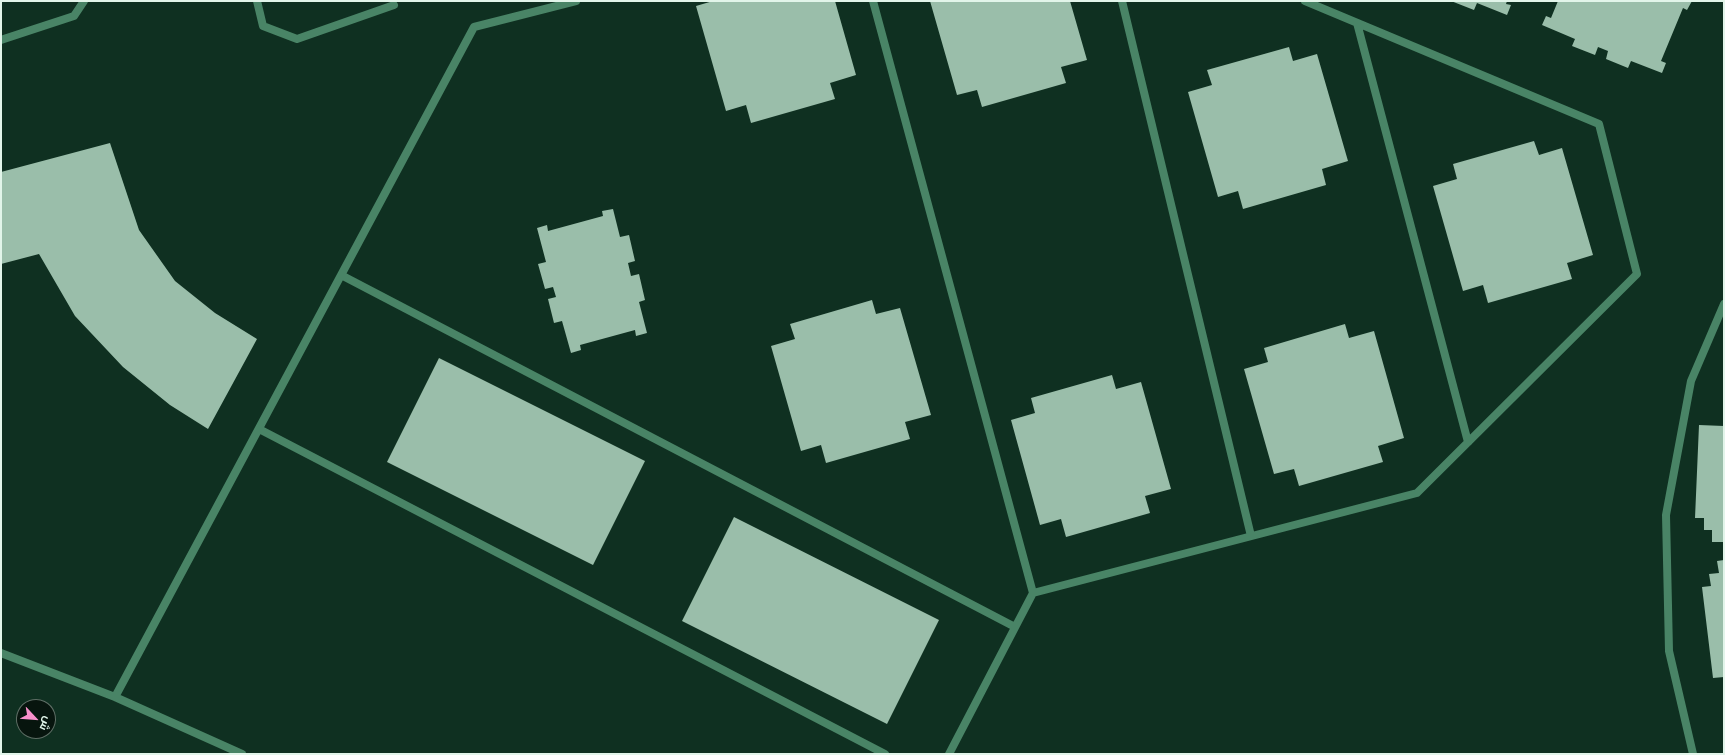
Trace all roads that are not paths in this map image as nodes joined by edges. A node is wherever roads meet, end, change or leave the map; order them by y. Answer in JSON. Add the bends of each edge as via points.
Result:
{"nodes":[{"id":1,"x":84,"y":1,"type":"edge"},
{"id":2,"x":257,"y":1,"type":"edge"},
{"id":3,"x":576,"y":1,"type":"edge"},
{"id":4,"x":873,"y":1,"type":"edge"},
{"id":5,"x":1122,"y":1,"type":"edge"},
{"id":6,"x":1305,"y":1,"type":"edge"},
{"id":7,"x":394,"y":5,"type":"dead end"},
{"id":8,"x":1358,"y":23,"type":"junction"},
{"id":9,"x":1,"y":40,"type":"edge"},
{"id":10,"x":341,"y":275,"type":"junction"},
{"id":11,"x":1724,"y":304,"type":"edge"},
{"id":12,"x":259,"y":429,"type":"junction"},
{"id":13,"x":1468,"y":442,"type":"junction"},
{"id":14,"x":1251,"y":536,"type":"junction"},
{"id":15,"x":1033,"y":593,"type":"junction"},
{"id":16,"x":1015,"y":627,"type":"junction"},
{"id":17,"x":1,"y":653,"type":"edge"},
{"id":18,"x":115,"y":697,"type":"junction"},
{"id":19,"x":242,"y":754,"type":"edge"},
{"id":20,"x":885,"y":754,"type":"edge"},
{"id":21,"x":949,"y":754,"type":"edge"},
{"id":22,"x":1693,"y":754,"type":"edge"}],
"edges":[{"from":1,"to":9,"type":"street","via":[[74,16]]},
{"from":2,"to":7,"type":"street","via":[[263,26],[297,39]]},
{"from":3,"to":10,"type":"street","via":[[474,27]]},
{"from":4,"to":15,"type":"street"},
{"from":5,"to":14,"type":"street"},
{"from":6,"to":8,"type":"street"},
{"from":8,"to":13,"type":"street"},
{"from":8,"to":13,"type":"street","via":[[1599,124],[1637,274]]},
{"from":10,"to":12,"type":"street"},
{"from":10,"to":16,"type":"street"},
{"from":11,"to":22,"type":"street","via":[[1692,381],[1666,515],[1669,651]]},
{"from":12,"to":18,"type":"street"},
{"from":12,"to":20,"type":"street"},
{"from":13,"to":14,"type":"street","via":[[1417,493]]},
{"from":14,"to":15,"type":"street"},
{"from":15,"to":16,"type":"street"},
{"from":16,"to":21,"type":"street"},
{"from":17,"to":18,"type":"street"},
{"from":18,"to":19,"type":"street"}]}
